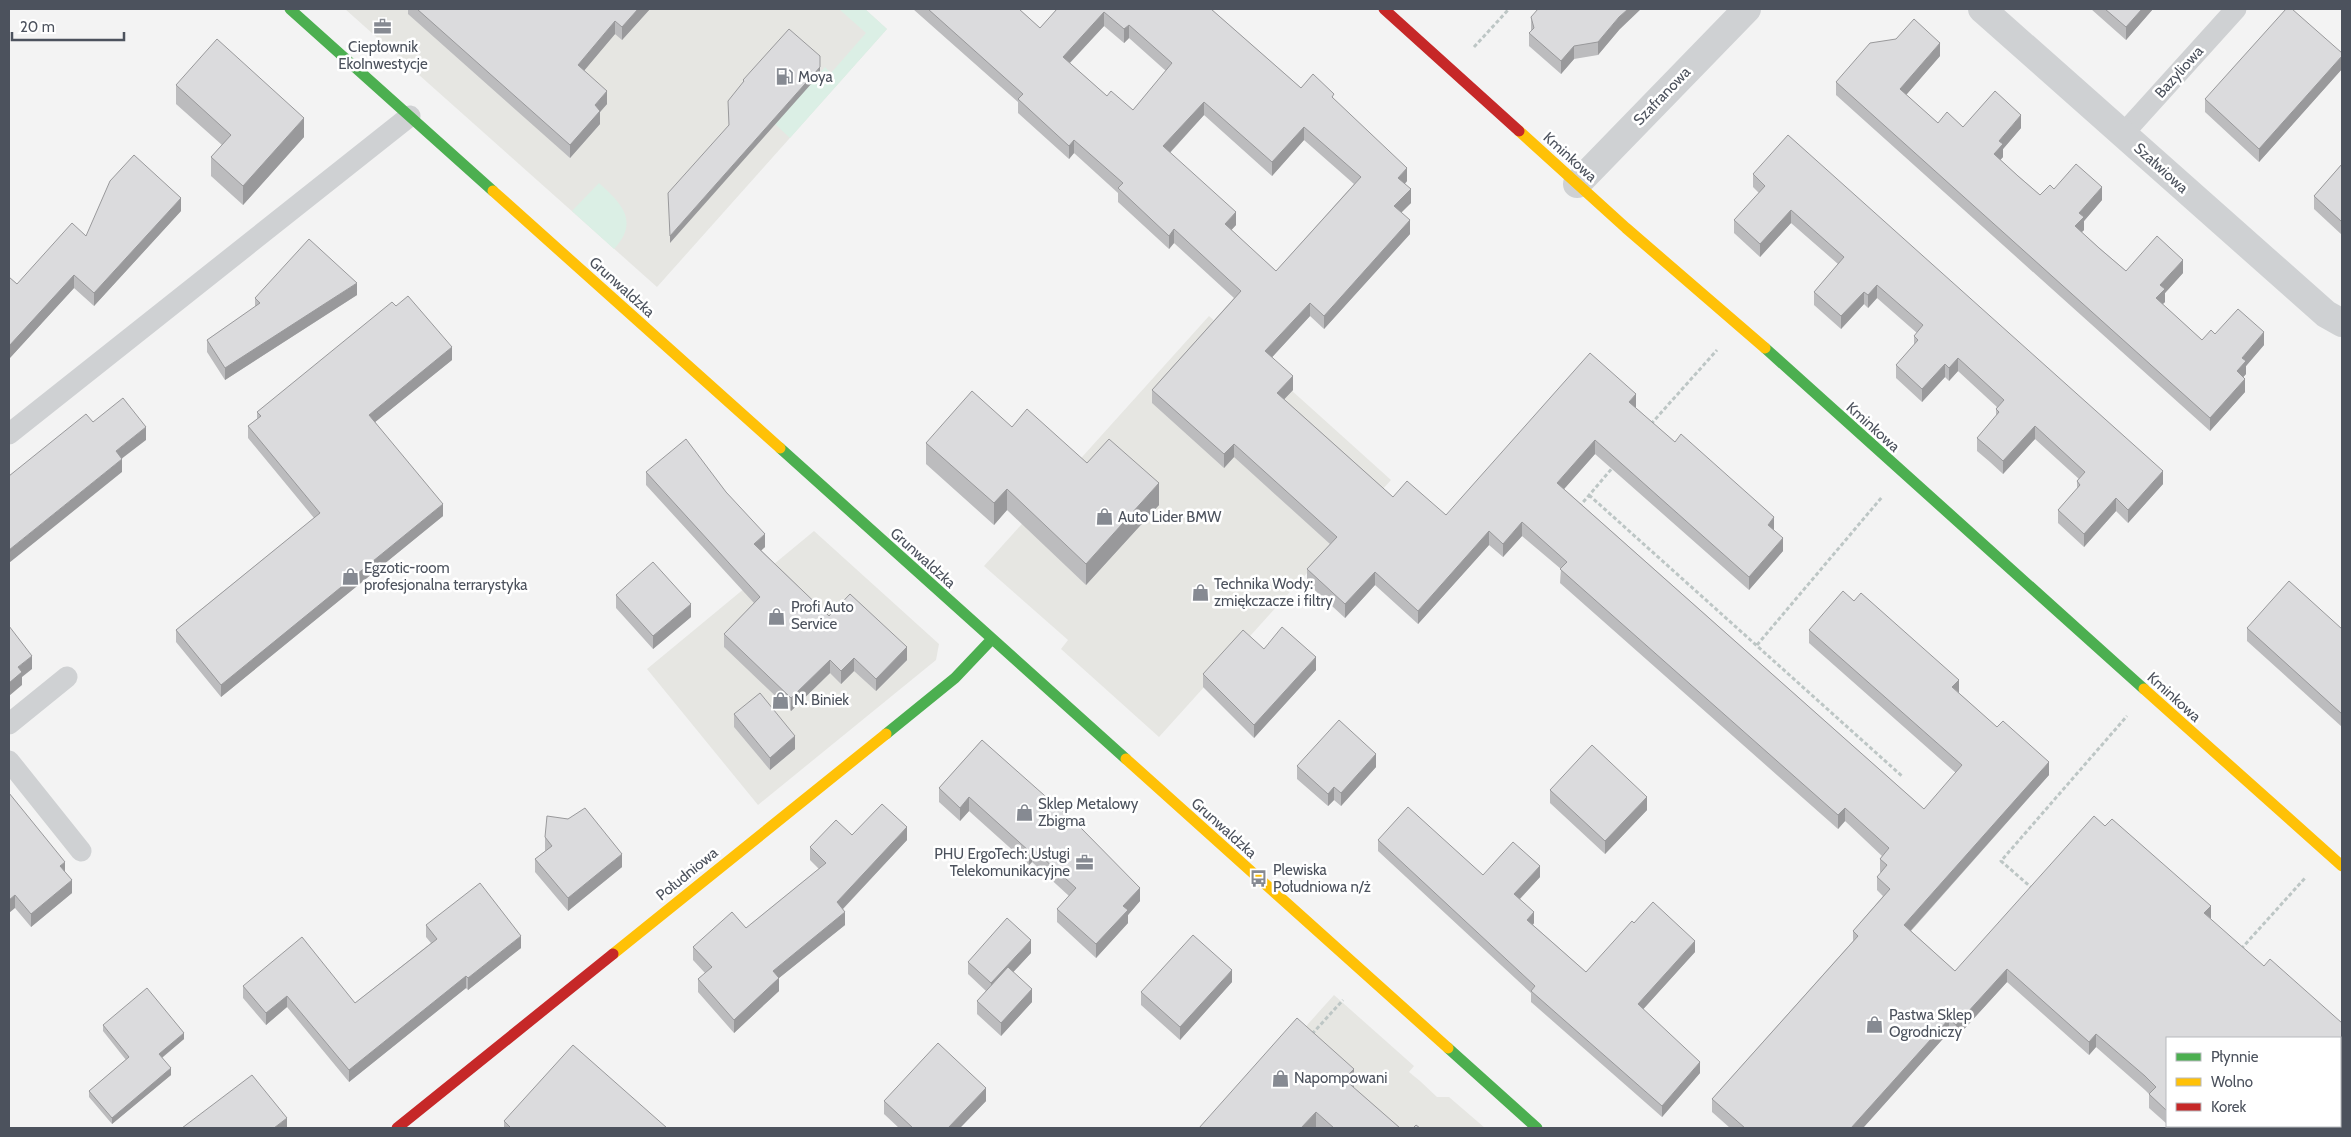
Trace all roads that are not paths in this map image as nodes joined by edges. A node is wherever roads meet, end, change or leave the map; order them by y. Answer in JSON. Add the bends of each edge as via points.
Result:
{"nodes":[{"id":1,"x":290,"y":9,"type":"edge"},
{"id":2,"x":1384,"y":9,"type":"edge"},
{"id":3,"x":1747,"y":9,"type":"edge"},
{"id":4,"x":1982,"y":9,"type":"edge"},
{"id":5,"x":2236,"y":9,"type":"edge"},
{"id":6,"x":410,"y":116,"type":"junction"},
{"id":7,"x":2123,"y":134,"type":"junction"},
{"id":8,"x":1577,"y":184,"type":"junction"},
{"id":9,"x":2342,"y":323,"type":"edge"},
{"id":10,"x":9,"y":434,"type":"edge"},
{"id":11,"x":992,"y":639,"type":"junction"},
{"id":12,"x":66,"y":676,"type":"dead end"},
{"id":13,"x":9,"y":724,"type":"edge"},
{"id":14,"x":9,"y":760,"type":"edge"},
{"id":15,"x":81,"y":852,"type":"dead end"},
{"id":16,"x":2342,"y":866,"type":"edge"},
{"id":17,"x":397,"y":1128,"type":"edge"},
{"id":18,"x":1537,"y":1128,"type":"edge"}],
"edges":[{"from":1,"to":6,"type":"street","name":"Grunwaldzka"},
{"from":2,"to":8,"type":"street","name":"Kminkowa"},
{"from":3,"to":8,"type":"street","name":"Szafranowa"},
{"from":4,"to":7,"type":"street","name":"Szałwiowa"},
{"from":5,"to":7,"type":"lane","name":"Bazyliowa"},
{"from":6,"to":10,"type":"lane"},
{"from":6,"to":11,"type":"street","name":"Grunwaldzka"},
{"from":7,"to":9,"type":"street","name":"Szałwiowa","via":[[2326,314]]},
{"from":8,"to":16,"type":"street","name":"Kminkowa","via":[[1739,325]]},
{"from":11,"to":17,"type":"street","name":"Południowa","via":[[955,678]]},
{"from":11,"to":18,"type":"street","name":"Grunwaldzka"},
{"from":12,"to":13,"type":"lane"},
{"from":14,"to":15,"type":"lane"}]}
